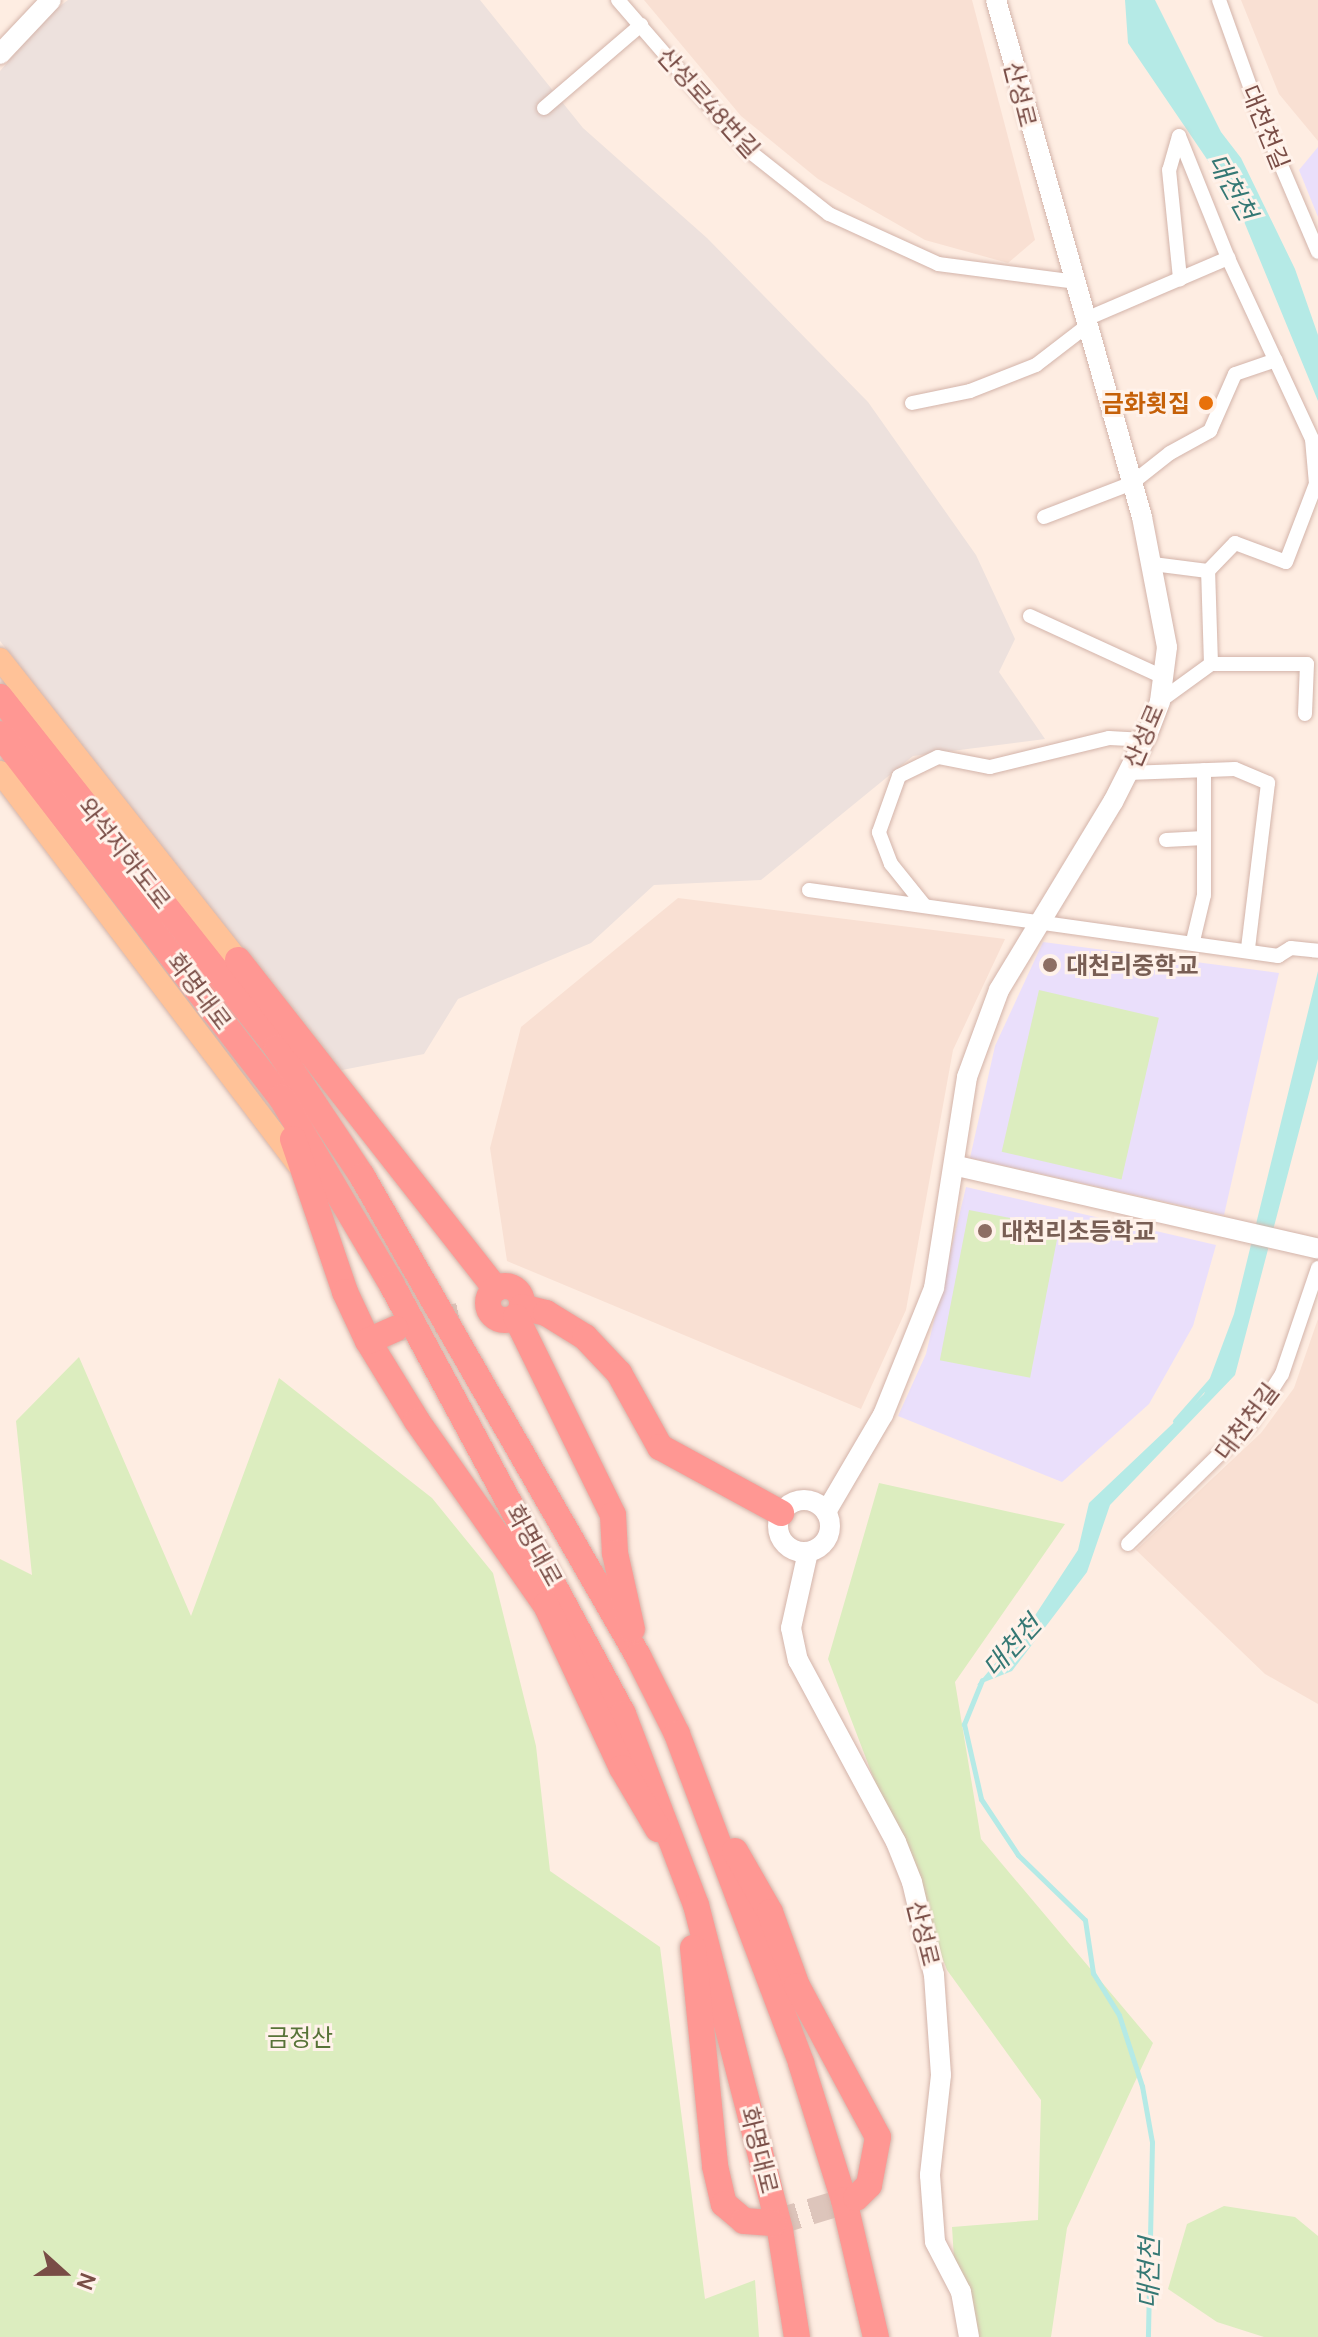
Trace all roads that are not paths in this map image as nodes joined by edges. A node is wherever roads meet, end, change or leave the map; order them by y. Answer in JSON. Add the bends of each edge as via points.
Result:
{"nodes":[{"id":1,"x":51,"y":0,"type":"edge"},
{"id":2,"x":618,"y":0,"type":"edge"},
{"id":3,"x":996,"y":0,"type":"edge"},
{"id":4,"x":1219,"y":0,"type":"edge"},
{"id":5,"x":641,"y":25,"type":"junction"},
{"id":6,"x":0,"y":54,"type":"edge"},
{"id":7,"x":544,"y":108,"type":"dead end"},
{"id":8,"x":1318,"y":252,"type":"edge"},
{"id":9,"x":1228,"y":258,"type":"junction"},
{"id":10,"x":1180,"y":279,"type":"junction"},
{"id":11,"x":1077,"y":282,"type":"junction"},
{"id":12,"x":1087,"y":322,"type":"junction"},
{"id":13,"x":1276,"y":360,"type":"junction"},
{"id":14,"x":912,"y":403,"type":"dead end"},
{"id":15,"x":1132,"y":483,"type":"junction"},
{"id":16,"x":1044,"y":517,"type":"dead end"},
{"id":17,"x":1153,"y":564,"type":"junction"},
{"id":18,"x":1208,"y":571,"type":"junction"},
{"id":19,"x":1030,"y":616,"type":"dead end"},
{"id":20,"x":0,"y":659,"type":"edge"},
{"id":21,"x":1211,"y":664,"type":"junction"},
{"id":22,"x":1163,"y":677,"type":"junction"},
{"id":23,"x":0,"y":697,"type":"edge"},
{"id":24,"x":1160,"y":701,"type":"junction"},
{"id":25,"x":1305,"y":714,"type":"dead end"},
{"id":26,"x":0,"y":734,"type":"edge"},
{"id":27,"x":1145,"y":740,"type":"junction"},
{"id":28,"x":1204,"y":770,"type":"junction"},
{"id":29,"x":0,"y":772,"type":"edge"},
{"id":30,"x":1128,"y":773,"type":"junction"},
{"id":31,"x":1204,"y":838,"type":"junction"},
{"id":32,"x":84,"y":839,"type":"joint"},
{"id":33,"x":1166,"y":840,"type":"dead end"},
{"id":34,"x":809,"y":890,"type":"dead end"},
{"id":35,"x":924,"y":905,"type":"junction"},
{"id":36,"x":1039,"y":920,"type":"junction"},
{"id":37,"x":1193,"y":941,"type":"junction"},
{"id":38,"x":1248,"y":949,"type":"junction"},
{"id":39,"x":1311,"y":950,"type":"edge"},
{"id":40,"x":238,"y":960,"type":"junction"},
{"id":41,"x":277,"y":1048,"type":"junction"},
{"id":42,"x":281,"y":1097,"type":"junction"},
{"id":43,"x":957,"y":1166,"type":"junction"},
{"id":44,"x":303,"y":1171,"type":"junction"},
{"id":45,"x":1313,"y":1248,"type":"edge"},
{"id":46,"x":1318,"y":1268,"type":"edge"},
{"id":47,"x":519,"y":1312,"type":"junction"},
{"id":48,"x":560,"y":1322,"type":"junction"},
{"id":49,"x":395,"y":1329,"type":"tunnel mouth"},
{"id":50,"x":368,"y":1341,"type":"junction"},
{"id":51,"x":541,"y":1363,"type":"junction"},
{"id":52,"x":826,"y":1512,"type":"junction"},
{"id":53,"x":781,"y":1513,"type":"junction"},
{"id":54,"x":1128,"y":1544,"type":"dead end"},
{"id":55,"x":808,"y":1552,"type":"junction"},
{"id":56,"x":638,"y":1656,"type":"junction"},
{"id":57,"x":707,"y":1809,"type":"junction"},
{"id":58,"x":681,"y":1858,"type":"junction"},
{"id":59,"x":696,"y":1905,"type":"junction"},
{"id":60,"x":856,"y":2198,"type":"dead end"},
{"id":61,"x":773,"y":2223,"type":"tunnel mouth"},
{"id":62,"x":788,"y":2287,"type":"junction"},
{"id":63,"x":870,"y":2307,"type":"junction"},
{"id":64,"x":797,"y":2337,"type":"edge"},
{"id":65,"x":807,"y":2337,"type":"edge"},
{"id":66,"x":862,"y":2337,"type":"edge"},
{"id":67,"x":876,"y":2337,"type":"edge"},
{"id":68,"x":969,"y":2337,"type":"edge"}],
"edges":[{"from":1,"to":6,"type":"main road"},
{"from":2,"to":5,"type":"street","name":"산성로48번길"},
{"from":3,"to":11,"type":"main road","name":"산성로","via":[[1044,185]]},
{"from":4,"to":8,"type":"street","name":"대천천길","via":[[1263,123]]},
{"from":5,"to":7,"type":"street"},
{"from":5,"to":11,"type":"street","name":"산성로48번길","via":[[748,150],[829,214],[938,264]]},
{"from":9,"to":10,"type":"street"},
{"from":9,"to":10,"type":"street","via":[[1179,136],[1169,170]]},
{"from":9,"to":13,"type":"street"},
{"from":10,"to":12,"type":"street"},
{"from":11,"to":12,"type":"main road","name":"산성로"},
{"from":12,"to":14,"type":"street","via":[[1036,365],[970,391]]},
{"from":12,"to":15,"type":"main road","name":"산성로"},
{"from":13,"to":15,"type":"street","via":[[1235,374],[1210,431]]},
{"from":13,"to":18,"type":"street","via":[[1312,439],[1316,484],[1286,562],[1235,543]]},
{"from":15,"to":16,"type":"street"},
{"from":15,"to":17,"type":"main road","name":"산성로"},
{"from":17,"to":18,"type":"street"},
{"from":17,"to":22,"type":"main road","name":"산성로","via":[[1167,647]]},
{"from":18,"to":21,"type":"street"},
{"from":19,"to":22,"type":"street"},
{"from":20,"to":40,"type":"main road","name":"화명대로"},
{"from":21,"to":24,"type":"street"},
{"from":21,"to":25,"type":"street","via":[[1307,664]]},
{"from":22,"to":24,"type":"main road","name":"산성로"},
{"from":23,"to":41,"type":"highway","name":"와석지하도로"},
{"from":24,"to":27,"type":"main road","name":"산성로"},
{"from":26,"to":32,"type":"highway","name":"와석지하도로"},
{"from":27,"to":30,"type":"main road","name":"산성로"},
{"from":27,"to":35,"type":"street","via":[[1109,738],[990,767],[938,757],[899,776],[879,832],[891,864]]},
{"from":28,"to":30,"type":"street"},
{"from":28,"to":31,"type":"street"},
{"from":28,"to":38,"type":"street","via":[[1235,769],[1268,783]]},
{"from":29,"to":44,"type":"main road","name":"화명대로"},
{"from":30,"to":36,"type":"main road","name":"산성로"},
{"from":31,"to":33,"type":"street"},
{"from":31,"to":37,"type":"street","via":[[1204,895]]},
{"from":32,"to":42,"type":"highway","name":"화명대로"},
{"from":34,"to":35,"type":"street"},
{"from":35,"to":36,"type":"street"},
{"from":36,"to":37,"type":"street"},
{"from":36,"to":43,"type":"main road","name":"산성로","via":[[999,990],[967,1077]]},
{"from":37,"to":38,"type":"street"},
{"from":38,"to":39,"type":"street","via":[[1278,956],[1291,948]]},
{"from":40,"to":41,"type":"highway"},
{"from":40,"to":47,"type":"highway","via":[[484,1303],[517,1291]]},
{"from":41,"to":56,"type":"highway","name":"화명대로","via":[[362,1176]]},
{"from":42,"to":44,"type":"highway"},
{"from":42,"to":58,"type":"highway","name":"화명대로","via":[[392,1285],[563,1596],[643,1758]]},
{"from":43,"to":45,"type":"main road"},
{"from":43,"to":52,"type":"main road","name":"산성로","via":[[934,1288],[912,1353]]},
{"from":44,"to":50,"type":"highway"},
{"from":46,"to":54,"type":"street","name":"대천천길","via":[[1282,1374],[1250,1424]]},
{"from":47,"to":48,"type":"highway"},
{"from":47,"to":51,"type":"highway"},
{"from":48,"to":51,"type":"highway","via":[[538,1340]]},
{"from":48,"to":53,"type":"highway","via":[[585,1337],[619,1373],[660,1447]]},
{"from":49,"to":50,"type":"highway"},
{"from":50,"to":58,"type":"highway","via":[[417,1421],[546,1605],[622,1768],[651,1820]]},
{"from":51,"to":56,"type":"highway","via":[[613,1515],[615,1553]]},
{"from":52,"to":53,"type":"main road","via":[[803,1499]]},
{"from":52,"to":55,"type":"main road","via":[[827,1538]]},
{"from":53,"to":55,"type":"main road","via":[[780,1539],[792,1550]]},
{"from":55,"to":68,"type":"main road","name":"산성로","via":[[791,1628],[798,1660],[896,1842],[934,1975],[941,2075],[930,2175],[935,2242],[961,2292]]},
{"from":56,"to":57,"type":"highway","name":"화명대로"},
{"from":57,"to":60,"type":"highway","via":[[770,1912],[787,1967],[878,2137],[873,2173]]},
{"from":57,"to":63,"type":"highway","name":"화명대로","via":[[801,2063],[844,2200]]},
{"from":58,"to":59,"type":"highway","name":"화명대로"},
{"from":59,"to":61,"type":"highway","via":[[692,1946],[724,2204],[744,2221]]},
{"from":59,"to":62,"type":"highway","name":"화명대로","via":[[780,2230]]},
{"from":62,"to":64,"type":"highway","name":"화명대로"},
{"from":62,"to":65,"type":"highway"},
{"from":63,"to":66,"type":"highway"},
{"from":63,"to":67,"type":"highway","name":"화명대로"}]}
